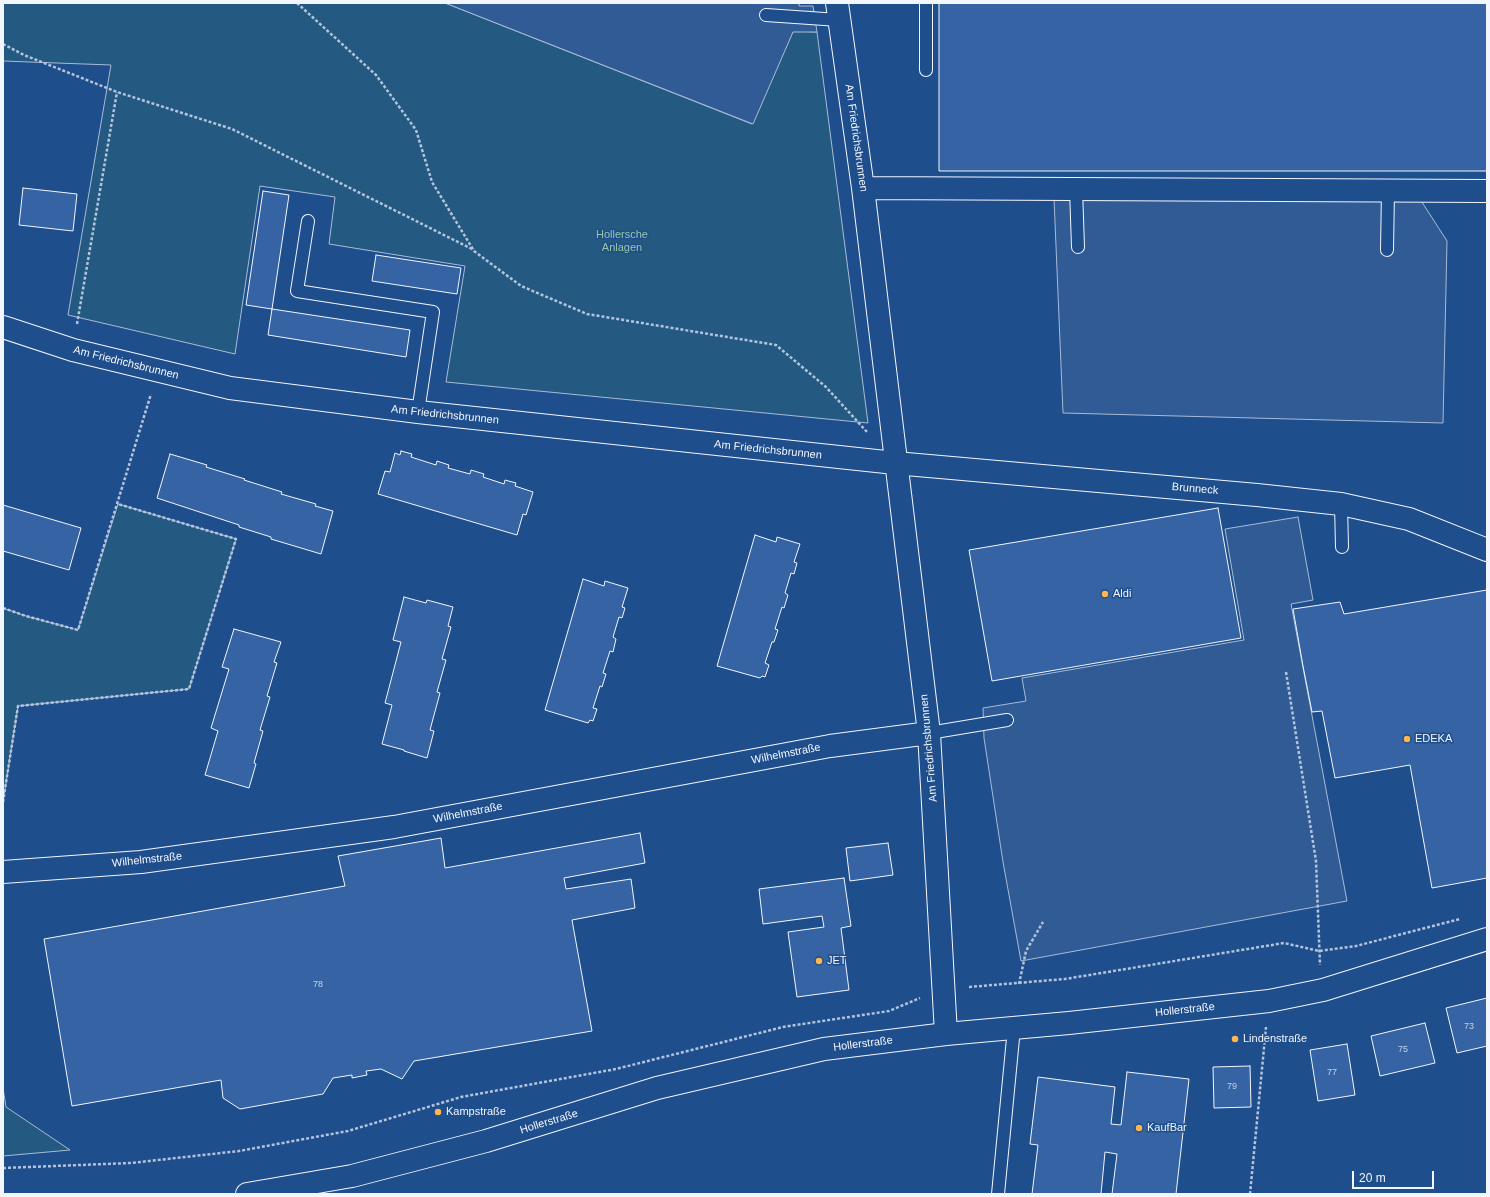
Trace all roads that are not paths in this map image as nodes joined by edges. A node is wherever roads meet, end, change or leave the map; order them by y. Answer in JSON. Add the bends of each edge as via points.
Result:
{"nodes":[{"id":1,"x":926,"y":3,"type":"edge"},
{"id":2,"x":838,"y":12,"type":"edge"},
{"id":3,"x":766,"y":15,"type":"dead end"},
{"id":4,"x":926,"y":70,"type":"dead end"},
{"id":5,"x":863,"y":188,"type":"junction"},
{"id":6,"x":1076,"y":189,"type":"junction"},
{"id":7,"x":1388,"y":191,"type":"junction"},
{"id":8,"x":1487,"y":191,"type":"edge"},
{"id":9,"x":308,"y":221,"type":"dead end"},
{"id":10,"x":1078,"y":248,"type":"dead end"},
{"id":11,"x":1387,"y":250,"type":"dead end"},
{"id":12,"x":3,"y":327,"type":"edge"},
{"id":13,"x":418,"y":412,"type":"junction"},
{"id":14,"x":895,"y":463,"type":"junction"},
{"id":15,"x":1341,"y":504,"type":"junction"},
{"id":16,"x":1342,"y":547,"type":"dead end"},
{"id":17,"x":1487,"y":550,"type":"edge"},
{"id":18,"x":1007,"y":720,"type":"dead end"},
{"id":19,"x":929,"y":733,"type":"junction"},
{"id":20,"x":3,"y":872,"type":"edge"},
{"id":21,"x":1487,"y":939,"type":"edge"},
{"id":22,"x":1014,"y":1028,"type":"junction"},
{"id":23,"x":946,"y":1034,"type":"junction"},
{"id":24,"x":246,"y":1194,"type":"edge"},
{"id":25,"x":998,"y":1194,"type":"edge"}],
"edges":[{"from":1,"to":4,"type":"lane"},
{"from":2,"to":3,"type":"lane"},
{"from":2,"to":5,"type":"street","name":"Am Friedrichsbrunnen"},
{"from":5,"to":6,"type":"street"},
{"from":5,"to":14,"type":"street","name":"Am Friedrichsbrunnen"},
{"from":6,"to":7,"type":"street"},
{"from":6,"to":10,"type":"lane"},
{"from":7,"to":8,"type":"street"},
{"from":7,"to":11,"type":"lane"},
{"from":9,"to":13,"type":"lane","via":[[297,291],[433,312]]},
{"from":12,"to":13,"type":"street","name":"Am Friedrichsbrunnen","via":[[73,350],[230,388]]},
{"from":13,"to":14,"type":"street","name":"Am Friedrichsbrunnen"},
{"from":14,"to":15,"type":"street","name":"Brunneck"},
{"from":14,"to":19,"type":"street","name":"Am Friedrichsbrunnen"},
{"from":15,"to":16,"type":"lane"},
{"from":15,"to":17,"type":"street","name":"Brunneck","via":[[1409,519]]},
{"from":18,"to":19,"type":"lane"},
{"from":19,"to":20,"type":"street","name":"Wilhelmstraße","via":[[830,746],[394,827],[141,862]]},
{"from":19,"to":23,"type":"street","name":"Am Friedrichsbrunnen"},
{"from":21,"to":22,"type":"street","name":"Hollerstraße","via":[[1323,990],[1269,1001]]},
{"from":22,"to":23,"type":"street","name":"Hollerstraße"},
{"from":22,"to":25,"type":"lane"},
{"from":23,"to":24,"type":"street","name":"Hollerstraße","via":[[824,1049],[657,1088],[486,1141],[352,1176]]}]}
